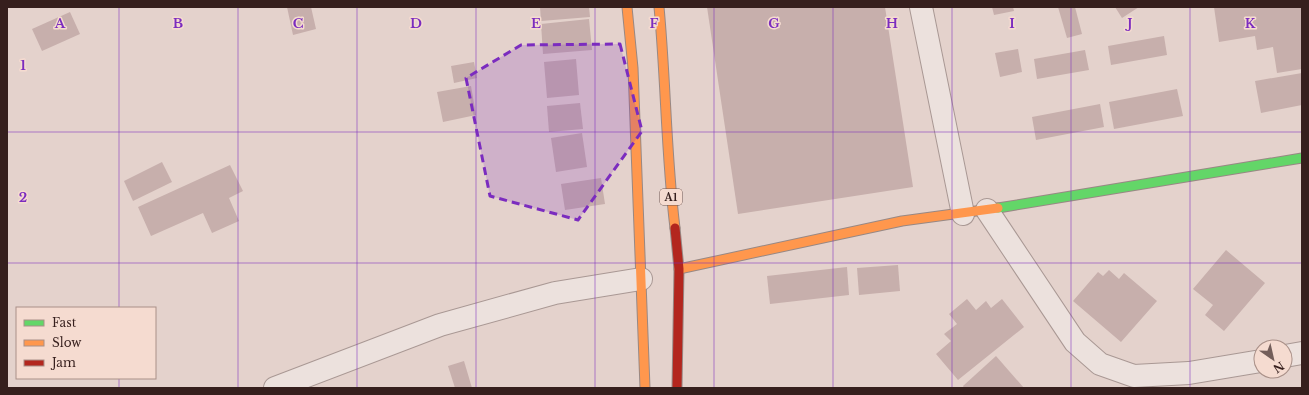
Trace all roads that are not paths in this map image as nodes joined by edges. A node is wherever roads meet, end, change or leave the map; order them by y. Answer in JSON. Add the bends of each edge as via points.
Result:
{"nodes":[{"id":1,"x":627,"y":7,"type":"edge"},
{"id":2,"x":659,"y":7,"type":"edge"},
{"id":3,"x":921,"y":7,"type":"edge"},
{"id":4,"x":1302,"y":158,"type":"edge"},
{"id":5,"x":987,"y":210,"type":"junction"},
{"id":6,"x":962,"y":214,"type":"junction"},
{"id":7,"x":679,"y":269,"type":"junction"},
{"id":8,"x":641,"y":279,"type":"junction"},
{"id":9,"x":1253,"y":362,"type":"edge"},
{"id":10,"x":275,"y":388,"type":"edge"},
{"id":11,"x":645,"y":388,"type":"edge"},
{"id":12,"x":677,"y":388,"type":"edge"}],
"edges":[{"from":1,"to":8,"type":"main road","via":[[633,68]]},
{"from":2,"to":7,"type":"main road","number":"A1","via":[[671,196]]},
{"from":3,"to":6,"type":"street"},
{"from":4,"to":5,"type":"main road"},
{"from":5,"to":6,"type":"main road"},
{"from":5,"to":9,"type":"street","via":[[1075,342],[1100,364],[1134,376],[1188,374]]},
{"from":6,"to":7,"type":"main road","via":[[902,221]]},
{"from":7,"to":12,"type":"main road","number":"A1"},
{"from":8,"to":10,"type":"street","via":[[555,293],[440,325]]},
{"from":8,"to":11,"type":"main road"}]}
